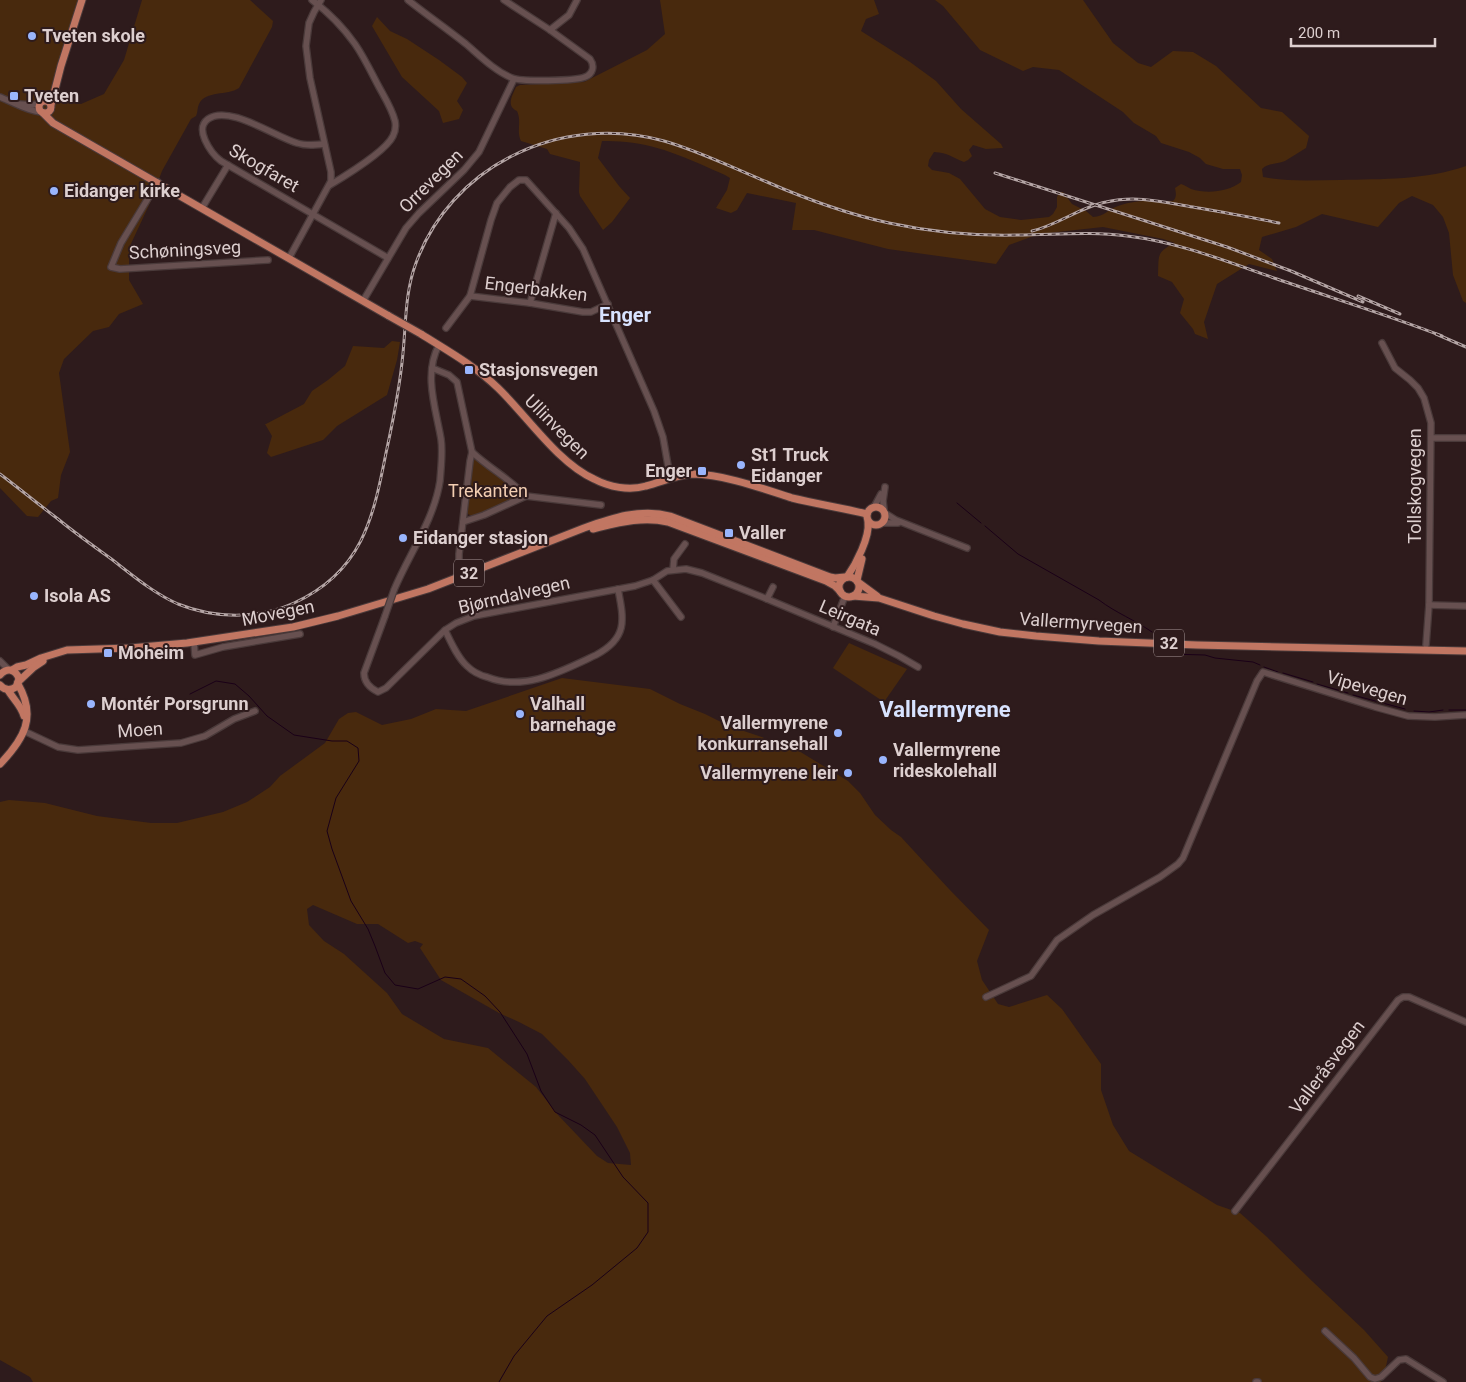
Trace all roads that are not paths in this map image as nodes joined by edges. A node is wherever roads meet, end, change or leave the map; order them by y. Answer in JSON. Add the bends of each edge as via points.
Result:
{"nodes":[{"id":1,"x":82,"y":0,"type":"edge"},
{"id":2,"x":408,"y":0,"type":"edge"},
{"id":3,"x":504,"y":0,"type":"edge"},
{"id":4,"x":577,"y":0,"type":"edge"},
{"id":5,"x":317,"y":1,"type":"edge"},
{"id":6,"x":550,"y":30,"type":"junction"},
{"id":7,"x":61,"y":66,"type":"junction"},
{"id":8,"x":514,"y":79,"type":"junction"},
{"id":9,"x":0,"y":97,"type":"edge"},
{"id":10,"x":41,"y":102,"type":"junction"},
{"id":11,"x":16,"y":103,"type":"junction"},
{"id":12,"x":51,"y":106,"type":"junction"},
{"id":13,"x":42,"y":112,"type":"junction"},
{"id":14,"x":70,"y":132,"type":"junction"},
{"id":15,"x":324,"y":144,"type":"junction"},
{"id":16,"x":228,"y":165,"type":"junction"},
{"id":17,"x":158,"y":182,"type":"junction"},
{"id":18,"x":330,"y":185,"type":"junction"},
{"id":19,"x":202,"y":208,"type":"junction"},
{"id":20,"x":556,"y":213,"type":"junction"},
{"id":21,"x":314,"y":214,"type":"junction"},
{"id":22,"x":289,"y":258,"type":"junction"},
{"id":23,"x":388,"y":258,"type":"junction"},
{"id":24,"x":268,"y":260,"type":"dead end"},
{"id":25,"x":470,"y":296,"type":"junction"},
{"id":26,"x":363,"y":302,"type":"junction"},
{"id":27,"x":530,"y":303,"type":"junction"},
{"id":28,"x":608,"y":304,"type":"junction"},
{"id":29,"x":446,"y":328,"type":"dead end"},
{"id":30,"x":1382,"y":343,"type":"dead end"},
{"id":31,"x":439,"y":345,"type":"junction"},
{"id":32,"x":432,"y":368,"type":"junction"},
{"id":33,"x":1431,"y":438,"type":"junction"},
{"id":34,"x":1466,"y":438,"type":"edge"},
{"id":35,"x":472,"y":452,"type":"junction"},
{"id":36,"x":670,"y":478,"type":"junction"},
{"id":37,"x":526,"y":496,"type":"junction"},
{"id":38,"x":601,"y":505,"type":"dead end"},
{"id":39,"x":874,"y":507,"type":"junction"},
{"id":40,"x":884,"y":512,"type":"junction"},
{"id":41,"x":663,"y":517,"type":"junction"},
{"id":42,"x":867,"y":518,"type":"junction"},
{"id":43,"x":463,"y":522,"type":"junction"},
{"id":44,"x":880,"y":524,"type":"junction"},
{"id":45,"x":904,"y":524,"type":"junction"},
{"id":46,"x":685,"y":544,"type":"dead end"},
{"id":47,"x":967,"y":548,"type":"dead end"},
{"id":48,"x":461,"y":567,"type":"dead end"},
{"id":49,"x":673,"y":570,"type":"junction"},
{"id":50,"x":846,"y":577,"type":"junction"},
{"id":51,"x":653,"y":580,"type":"junction"},
{"id":52,"x":857,"y":581,"type":"junction"},
{"id":53,"x":773,"y":588,"type":"dead end"},
{"id":54,"x":618,"y":589,"type":"junction"},
{"id":55,"x":846,"y":594,"type":"junction"},
{"id":56,"x":879,"y":598,"type":"junction"},
{"id":57,"x":767,"y":599,"type":"junction"},
{"id":58,"x":1429,"y":605,"type":"junction"},
{"id":59,"x":1466,"y":606,"type":"edge"},
{"id":60,"x":681,"y":617,"type":"dead end"},
{"id":61,"x":833,"y":627,"type":"junction"},
{"id":62,"x":445,"y":630,"type":"junction"},
{"id":63,"x":300,"y":634,"type":"dead end"},
{"id":64,"x":194,"y":642,"type":"junction"},
{"id":65,"x":1426,"y":645,"type":"dead end"},
{"id":66,"x":1466,"y":651,"type":"edge"},
{"id":67,"x":51,"y":655,"type":"junction"},
{"id":68,"x":0,"y":661,"type":"edge"},
{"id":69,"x":918,"y":667,"type":"dead end"},
{"id":70,"x":10,"y":670,"type":"junction"},
{"id":71,"x":0,"y":675,"type":"edge"},
{"id":72,"x":18,"y":683,"type":"junction"},
{"id":73,"x":3,"y":689,"type":"edge"},
{"id":74,"x":255,"y":711,"type":"dead end"},
{"id":75,"x":1466,"y":715,"type":"edge"},
{"id":76,"x":26,"y":718,"type":"junction"},
{"id":77,"x":24,"y":731,"type":"junction"},
{"id":78,"x":0,"y":764,"type":"edge"},
{"id":79,"x":986,"y":997,"type":"dead end"},
{"id":80,"x":1466,"y":1022,"type":"edge"},
{"id":81,"x":1234,"y":1211,"type":"dead end"},
{"id":82,"x":1325,"y":1330,"type":"dead end"},
{"id":83,"x":1443,"y":1382,"type":"edge"}],
"edges":[{"from":1,"to":7,"type":"main road"},
{"from":2,"to":8,"type":"street","via":[[488,63]]},
{"from":3,"to":6,"type":"street"},
{"from":4,"to":6,"type":"street","via":[[569,14]]},
{"from":5,"to":15,"type":"street","via":[[309,23],[306,46]]},
{"from":5,"to":18,"type":"street","via":[[355,44],[396,125],[385,146]]},
{"from":6,"to":8,"type":"street","via":[[590,59],[593,71],[580,78]]},
{"from":7,"to":10,"type":"main road"},
{"from":7,"to":12,"type":"main road"},
{"from":8,"to":23,"type":"street","name":"Orrevegen","via":[[479,152],[412,221]]},
{"from":9,"to":11,"type":"street"},
{"from":10,"to":11,"type":"street","via":[[33,105]]},
{"from":10,"to":12,"type":"main road","via":[[47,100]]},
{"from":10,"to":13,"type":"main road","via":[[38,108]]},
{"from":11,"to":13,"type":"street"},
{"from":12,"to":13,"type":"main road","via":[[49,112]]},
{"from":12,"to":14,"type":"main road","via":[[56,120]]},
{"from":13,"to":14,"type":"main road","via":[[53,123]]},
{"from":14,"to":17,"type":"main road"},
{"from":15,"to":16,"type":"street","name":"Skogfaret","via":[[300,144],[234,117],[212,117],[204,123],[202,132],[213,153]]},
{"from":15,"to":18,"type":"street","via":[[331,172]]},
{"from":16,"to":19,"type":"street"},
{"from":16,"to":21,"type":"street","name":"Skogfaret"},
{"from":17,"to":19,"type":"main road"},
{"from":17,"to":24,"type":"street","name":"Schøningsveg","via":[[121,243],[111,267],[146,268]]},
{"from":18,"to":21,"type":"street"},
{"from":19,"to":22,"type":"main road"},
{"from":20,"to":25,"type":"street","via":[[523,179],[504,192],[491,220]]},
{"from":20,"to":27,"type":"street"},
{"from":20,"to":28,"type":"street","via":[[583,249]]},
{"from":21,"to":22,"type":"street"},
{"from":21,"to":23,"type":"street","name":"Skogfaret"},
{"from":22,"to":26,"type":"main road"},
{"from":23,"to":26,"type":"street","name":"Orrevegen"},
{"from":25,"to":27,"type":"street","name":"Engerbakken"},
{"from":25,"to":29,"type":"street","name":"Engerbakken"},
{"from":26,"to":31,"type":"main road","name":"Ullinvegen","bridge":true},
{"from":27,"to":28,"type":"street","name":"Engerbakken","via":[[583,312],[592,312]]},
{"from":28,"to":36,"type":"street","via":[[657,419]]},
{"from":30,"to":33,"type":"street","name":"Tollskogvegen","via":[[1395,368],[1414,384],[1424,398],[1431,423]]},
{"from":31,"to":32,"type":"street"},
{"from":31,"to":36,"type":"main road","name":"Ullinvegen","via":[[488,379],[565,460],[589,477],[628,488]]},
{"from":32,"to":35,"type":"street","via":[[457,382]]},
{"from":32,"to":62,"type":"street","name":"Bjørndalvegen","bridge":true,"via":[[432,390],[441,440],[440,481],[420,537],[394,590],[364,673],[367,684],[378,692],[386,688]]},
{"from":33,"to":34,"type":"street"},
{"from":33,"to":58,"type":"street","name":"Tollskogvegen"},
{"from":35,"to":37,"type":"street"},
{"from":35,"to":43,"type":"street"},
{"from":36,"to":42,"type":"main road","name":"Ullinvegen","via":[[694,474],[718,477]]},
{"from":37,"to":38,"type":"street"},
{"from":37,"to":43,"type":"street"},
{"from":39,"to":40,"type":"main road"},
{"from":39,"to":40,"type":"street","via":[[884,488]]},
{"from":39,"to":42,"type":"main road","via":[[869,509]]},
{"from":40,"to":44,"type":"main road","via":[[885,518]]},
{"from":40,"to":45,"type":"street"},
{"from":41,"to":50,"type":"main road","name":"Vallermyrvegen","number":"32","via":[[753,546],[830,577]]},
{"from":41,"to":55,"type":"main road","name":"Vallermyrvegen","number":"32","via":[[826,581]]},
{"from":41,"to":64,"type":"main road","name":"Movegen","number":"32","via":[[570,534],[444,583],[367,608],[293,626]]},
{"from":42,"to":44,"type":"main road","name":"Ullinvegen","via":[[872,525]]},
{"from":42,"to":50,"type":"main road","via":[[867,534],[858,559]]},
{"from":43,"to":48,"type":"street","via":[[459,554]]},
{"from":44,"to":45,"type":"street","name":"Ullinvegen"},
{"from":44,"to":52,"type":"main road","via":[[869,540]]},
{"from":45,"to":47,"type":"street"},
{"from":46,"to":49,"type":"street","via":[[674,559]]},
{"from":49,"to":51,"type":"street","name":"Bjørndalvegen"},
{"from":49,"to":57,"type":"street","name":"Leirgata","via":[[702,573]]},
{"from":50,"to":52,"type":"main road","name":"Vallermyrvegen","number":"32"},
{"from":50,"to":55,"type":"main road","via":[[840,583]]},
{"from":51,"to":54,"type":"street","name":"Bjørndalvegen"},
{"from":51,"to":60,"type":"street"},
{"from":52,"to":55,"type":"main road","via":[[858,590]]},
{"from":52,"to":56,"type":"main road","name":"Vallermyrvegen","number":"32"},
{"from":53,"to":57,"type":"street"},
{"from":54,"to":62,"type":"street","name":"Bjørndalvegen","via":[[481,615]]},
{"from":54,"to":62,"type":"street","via":[[623,615],[622,626],[614,642],[604,651],[541,679],[501,682],[474,672],[461,660]]},
{"from":55,"to":56,"type":"main road","name":"Vallermyrvegen","number":"32"},
{"from":55,"to":61,"type":"street"},
{"from":56,"to":66,"type":"main road","name":"Vallermyrvegen","number":"32","via":[[963,624],[1036,636],[1197,645]]},
{"from":57,"to":61,"type":"street","name":"Leirgata"},
{"from":58,"to":59,"type":"street"},
{"from":58,"to":65,"type":"street","name":"Tollskogvegen"},
{"from":61,"to":69,"type":"street","name":"Leirgata"},
{"from":63,"to":64,"type":"street","name":"Movegen","via":[[195,655]]},
{"from":64,"to":67,"type":"main road","name":"Movegen","number":"32","via":[[68,650]]},
{"from":67,"to":70,"type":"main road","name":"Movegen","number":"32"},
{"from":67,"to":72,"type":"main road","name":"Movegen","number":"32"},
{"from":68,"to":70,"type":"street"},
{"from":70,"to":71,"type":"main road","number":"32"},
{"from":70,"to":72,"type":"main road","via":[[16,674]]},
{"from":72,"to":73,"type":"main road","number":"32","via":[[14,688]]},
{"from":72,"to":76,"type":"main road","via":[[25,702]]},
{"from":73,"to":76,"type":"main road","via":[[22,708]]},
{"from":74,"to":77,"type":"street","name":"Moen","via":[[205,736],[181,742],[78,750],[58,747]]},
{"from":75,"to":79,"type":"street","name":"Vipevegen","via":[[1408,716],[1263,672],[1178,864],[1057,940],[1031,976]]},
{"from":76,"to":77,"type":"main road"},
{"from":77,"to":78,"type":"main road"},
{"from":80,"to":81,"type":"street","name":"Valleråsvegen","via":[[1410,997],[1398,1000]]},
{"from":82,"to":83,"type":"street","via":[[1370,1377],[1382,1377],[1399,1360],[1406,1359]]}]}
